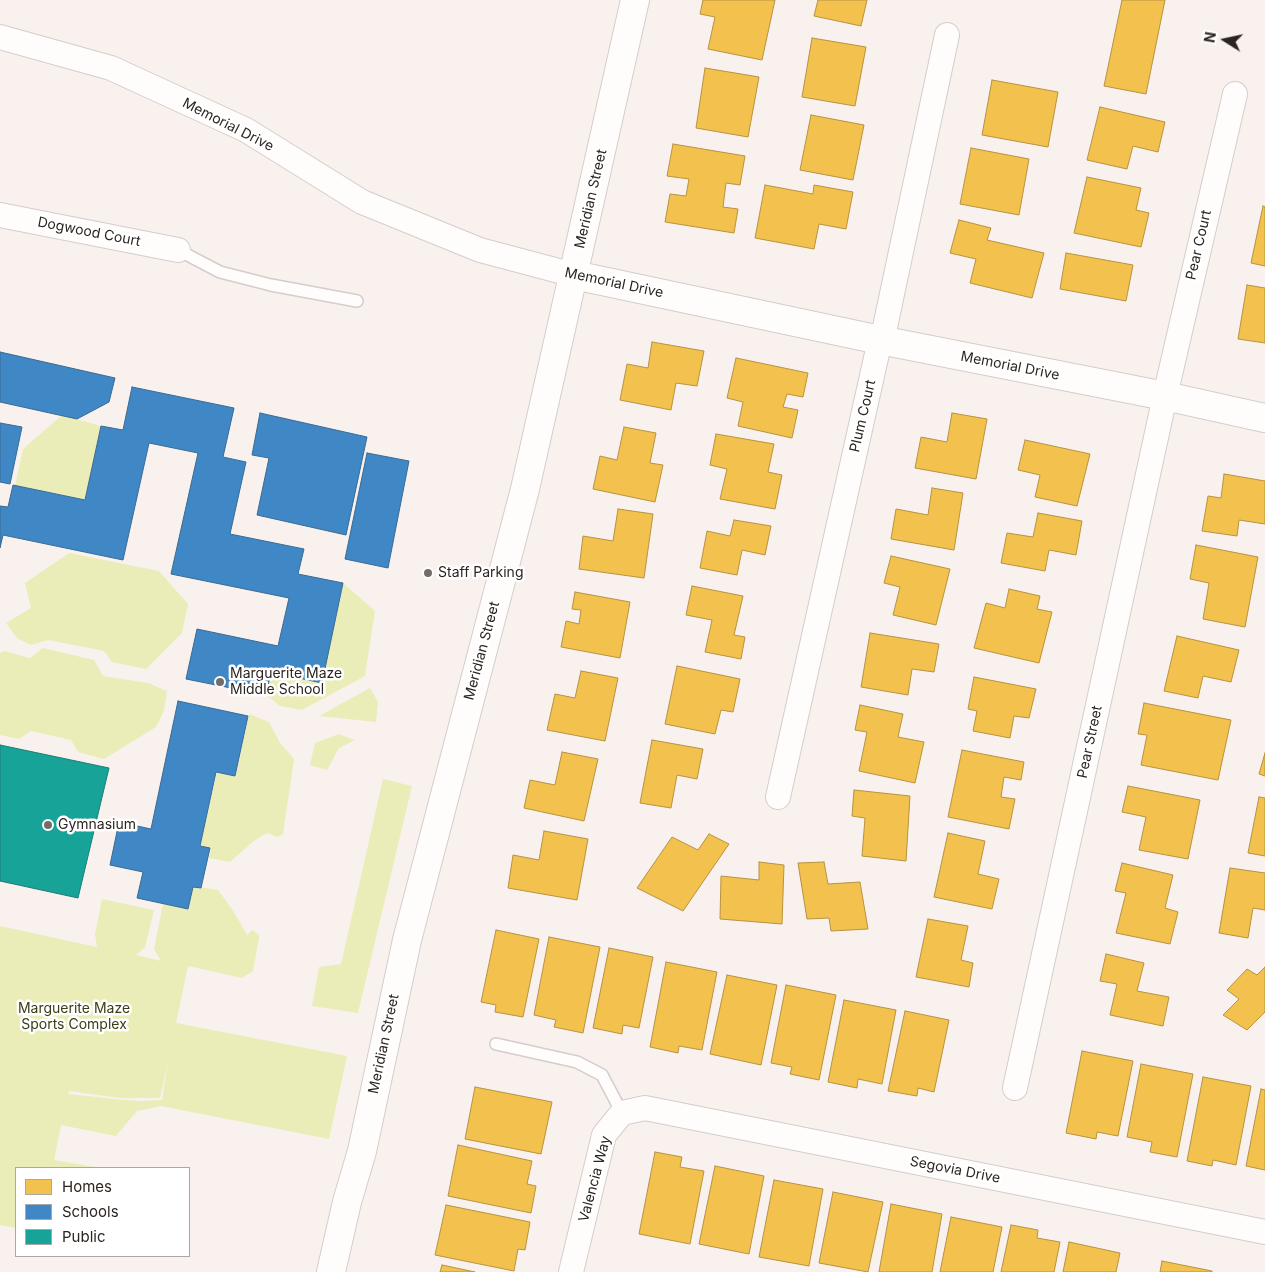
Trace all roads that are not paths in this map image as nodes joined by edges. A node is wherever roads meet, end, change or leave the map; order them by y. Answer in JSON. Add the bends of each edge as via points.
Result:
{"nodes":[{"id":1,"x":635,"y":0,"type":"edge"},
{"id":2,"x":947,"y":35,"type":"dead end"},
{"id":3,"x":0,"y":37,"type":"edge"},
{"id":4,"x":1235,"y":94,"type":"dead end"},
{"id":5,"x":0,"y":214,"type":"edge"},
{"id":6,"x":178,"y":250,"type":"joint"},
{"id":7,"x":574,"y":275,"type":"junction"},
{"id":8,"x":357,"y":301,"type":"dead end"},
{"id":9,"x":880,"y":340,"type":"junction"},
{"id":10,"x":1165,"y":396,"type":"junction"},
{"id":11,"x":1265,"y":418,"type":"edge"},
{"id":12,"x":778,"y":797,"type":"dead end"},
{"id":13,"x":496,"y":1044,"type":"dead end"},
{"id":14,"x":1015,"y":1088,"type":"dead end"},
{"id":15,"x":622,"y":1113,"type":"junction"},
{"id":16,"x":1265,"y":1232,"type":"edge"},
{"id":17,"x":331,"y":1272,"type":"edge"},
{"id":18,"x":571,"y":1272,"type":"edge"}],
"edges":[{"from":1,"to":7,"type":"street","name":"Meridian Street"},
{"from":2,"to":9,"type":"street","name":"Plum Court"},
{"from":3,"to":7,"type":"street","name":"Memorial Drive","via":[[111,68],[246,130],[362,202],[480,250]]},
{"from":4,"to":10,"type":"street","name":"Pear Court"},
{"from":5,"to":6,"type":"street","name":"Dogwood Court"},
{"from":6,"to":8,"type":"lane","via":[[220,272]]},
{"from":7,"to":9,"type":"street","name":"Memorial Drive"},
{"from":7,"to":17,"type":"street","name":"Meridian Street","via":[[525,489],[407,940],[362,1151]]},
{"from":9,"to":10,"type":"street","name":"Memorial Drive"},
{"from":9,"to":12,"type":"street","name":"Plum Court"},
{"from":10,"to":11,"type":"street","name":"Memorial Drive"},
{"from":10,"to":14,"type":"street","name":"Pear Street"},
{"from":13,"to":15,"type":"lane","via":[[577,1062],[602,1075]]},
{"from":15,"to":16,"type":"street","name":"Segovia Drive","via":[[645,1108]]},
{"from":15,"to":18,"type":"street","name":"Valencia Way","via":[[604,1135]]}]}
